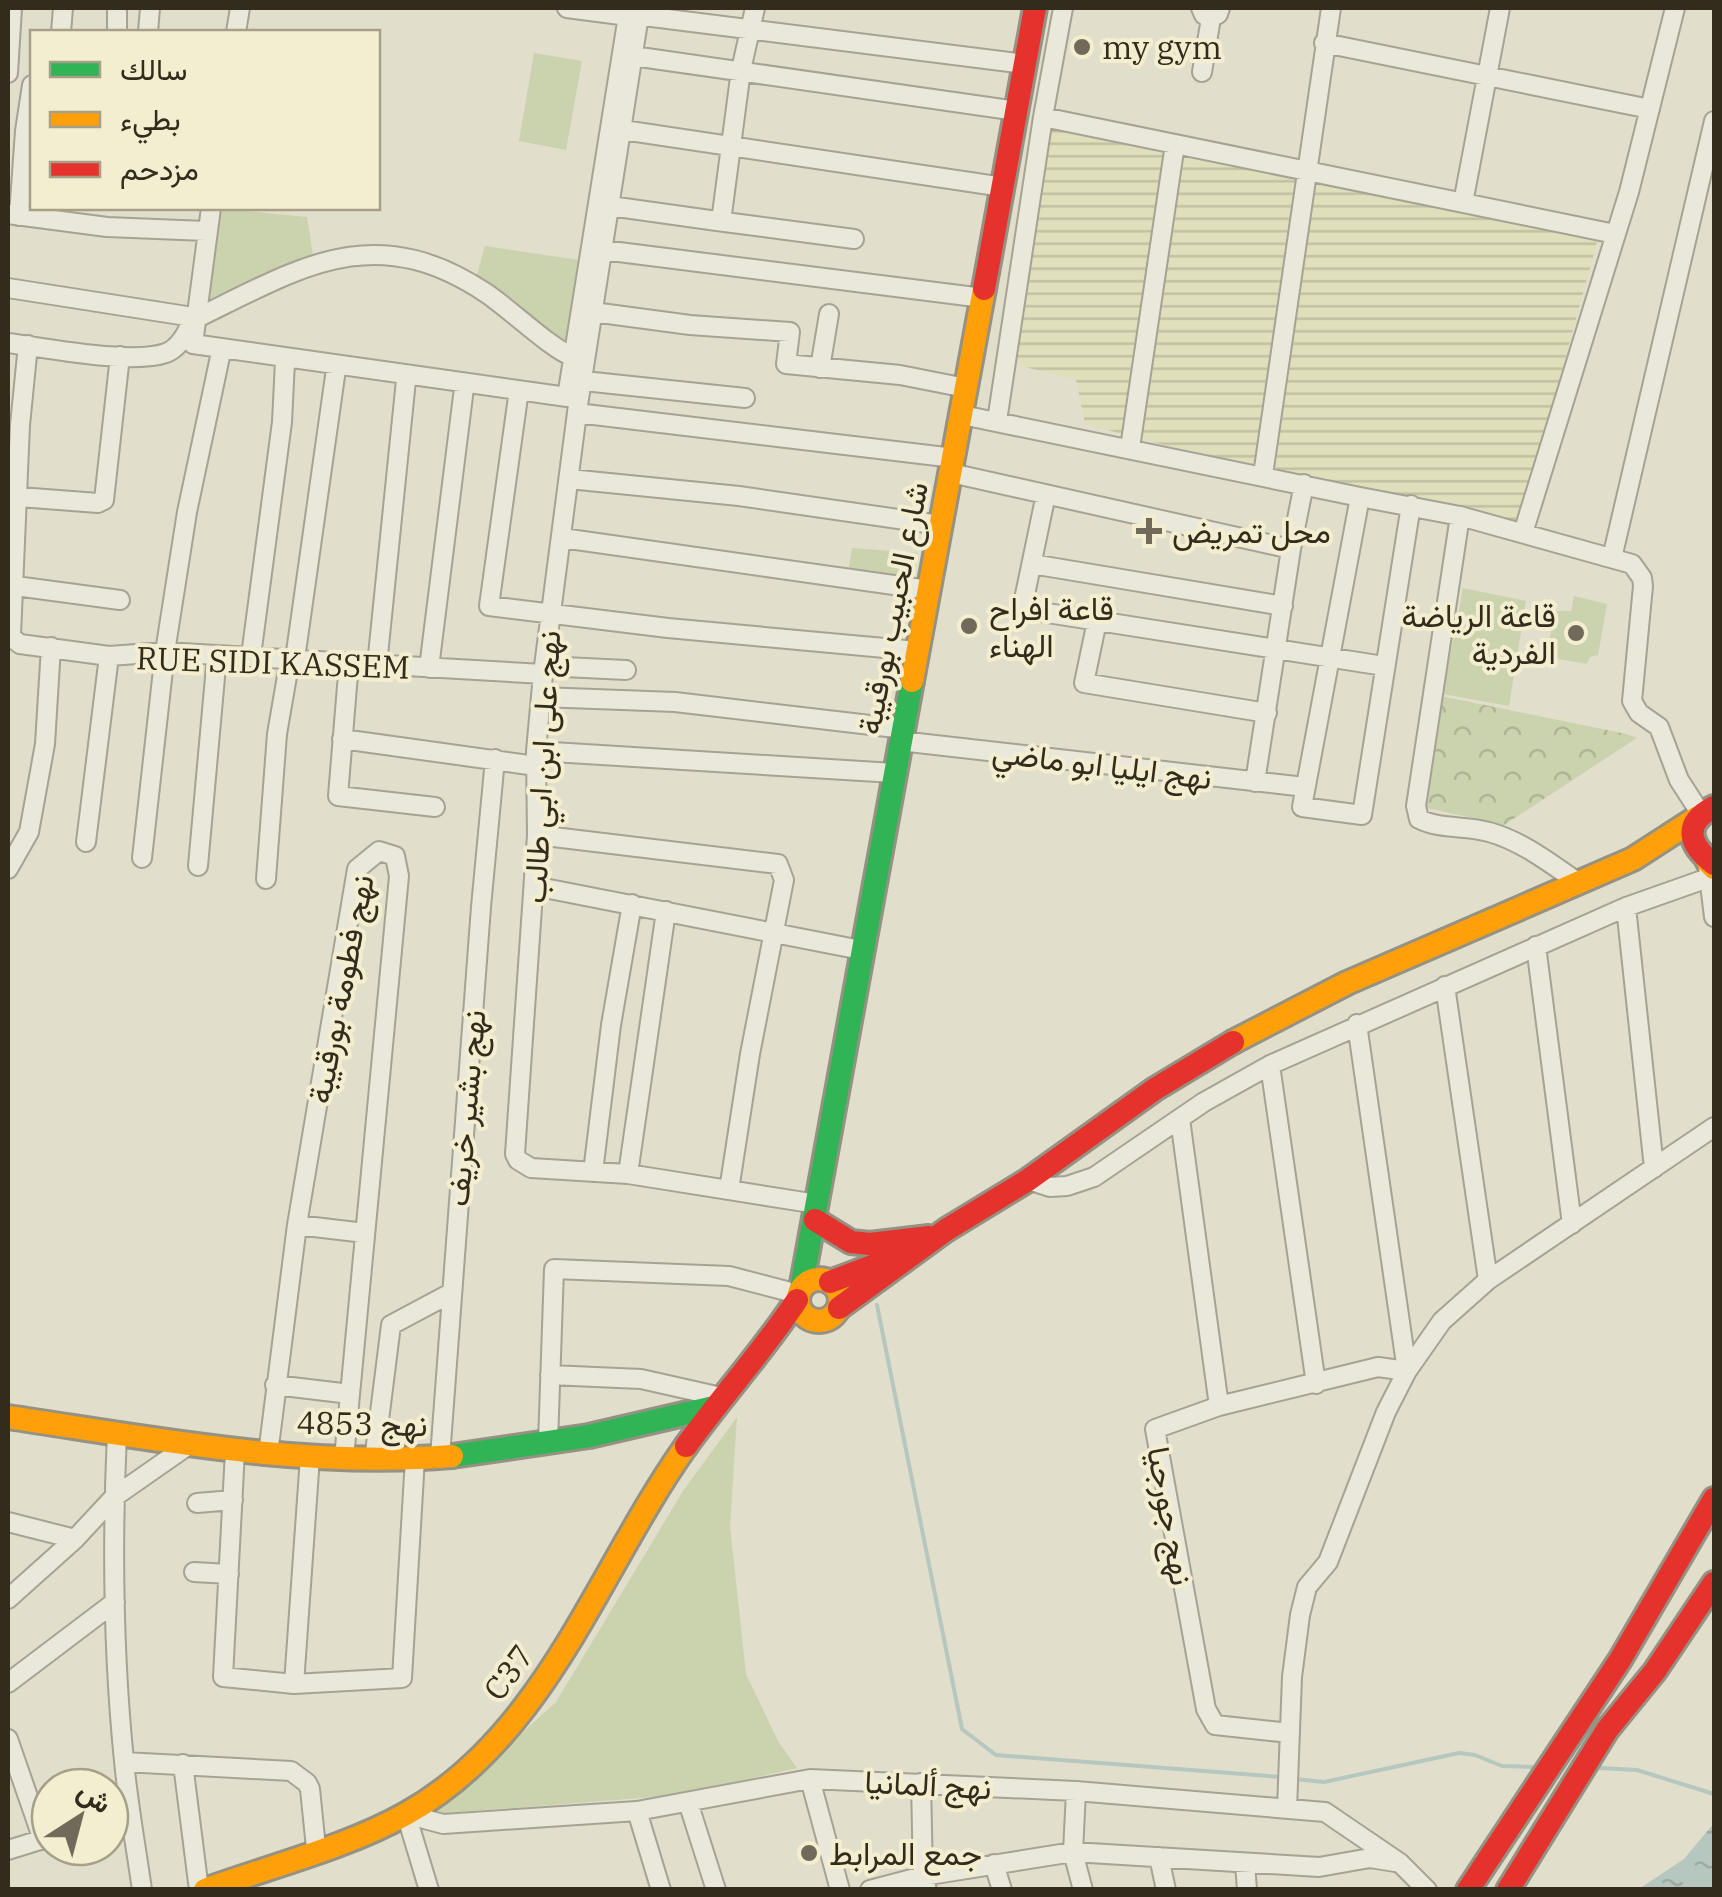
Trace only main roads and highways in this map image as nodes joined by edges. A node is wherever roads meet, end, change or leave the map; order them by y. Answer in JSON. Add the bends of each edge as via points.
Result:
{"nodes":[{"id":1,"x":1035,"y":8,"type":"edge"},
{"id":2,"x":1705,"y":812,"type":"edge"},
{"id":3,"x":1633,"y":860,"type":"junction"},
{"id":4,"x":1711,"y":868,"type":"edge"},
{"id":5,"x":816,"y":1212,"type":"junction"},
{"id":6,"x":937,"y":1233,"type":"junction"},
{"id":7,"x":827,"y":1281,"type":"junction"},
{"id":8,"x":799,"y":1294,"type":"junction"},
{"id":9,"x":830,"y":1315,"type":"junction"},
{"id":10,"x":752,"y":1363,"type":"junction"},
{"id":11,"x":717,"y":1402,"type":"junction"},
{"id":12,"x":8,"y":1417,"type":"edge"},
{"id":13,"x":1714,"y":1499,"type":"edge"},
{"id":14,"x":1714,"y":1583,"type":"edge"},
{"id":15,"x":211,"y":1888,"type":"edge"},
{"id":16,"x":1468,"y":1890,"type":"edge"},
{"id":17,"x":1508,"y":1890,"type":"edge"}],
"edges":[{"from":1,"to":5,"type":"main road","name":"شارع الحبيب بورقيبة"},
{"from":2,"to":3,"type":"main road"},
{"from":2,"to":4,"type":"main road","via":[[1692,833]]},
{"from":3,"to":4,"type":"main road","via":[[1668,855]]},
{"from":3,"to":6,"type":"main road","via":[[1244,1035]]},
{"from":5,"to":6,"type":"main road","via":[[852,1242]]},
{"from":5,"to":7,"type":"main road"},
{"from":5,"to":8,"type":"main road","name":"شارع الحبيب بورقيبة"},
{"from":6,"to":7,"type":"main road","via":[[889,1260]]},
{"from":6,"to":9,"type":"main road"},
{"from":7,"to":8,"type":"main road","via":[[809,1282]]},
{"from":7,"to":9,"type":"main road","via":[[840,1296]]},
{"from":8,"to":9,"type":"main road","via":[[804,1316]]},
{"from":8,"to":10,"type":"main road"},
{"from":9,"to":10,"type":"main road"},
{"from":10,"to":11,"type":"main road","name":"C37"},
{"from":11,"to":12,"type":"main road","name":"نهج 4853","via":[[652,1424],[548,1443],[374,1460],[235,1451]]},
{"from":11,"to":15,"type":"main road","name":"C37","via":[[572,1636],[498,1739],[406,1814]]},
{"from":13,"to":16,"type":"main road","via":[[1620,1660]]},
{"from":14,"to":17,"type":"main road","via":[[1606,1730]]}]}
